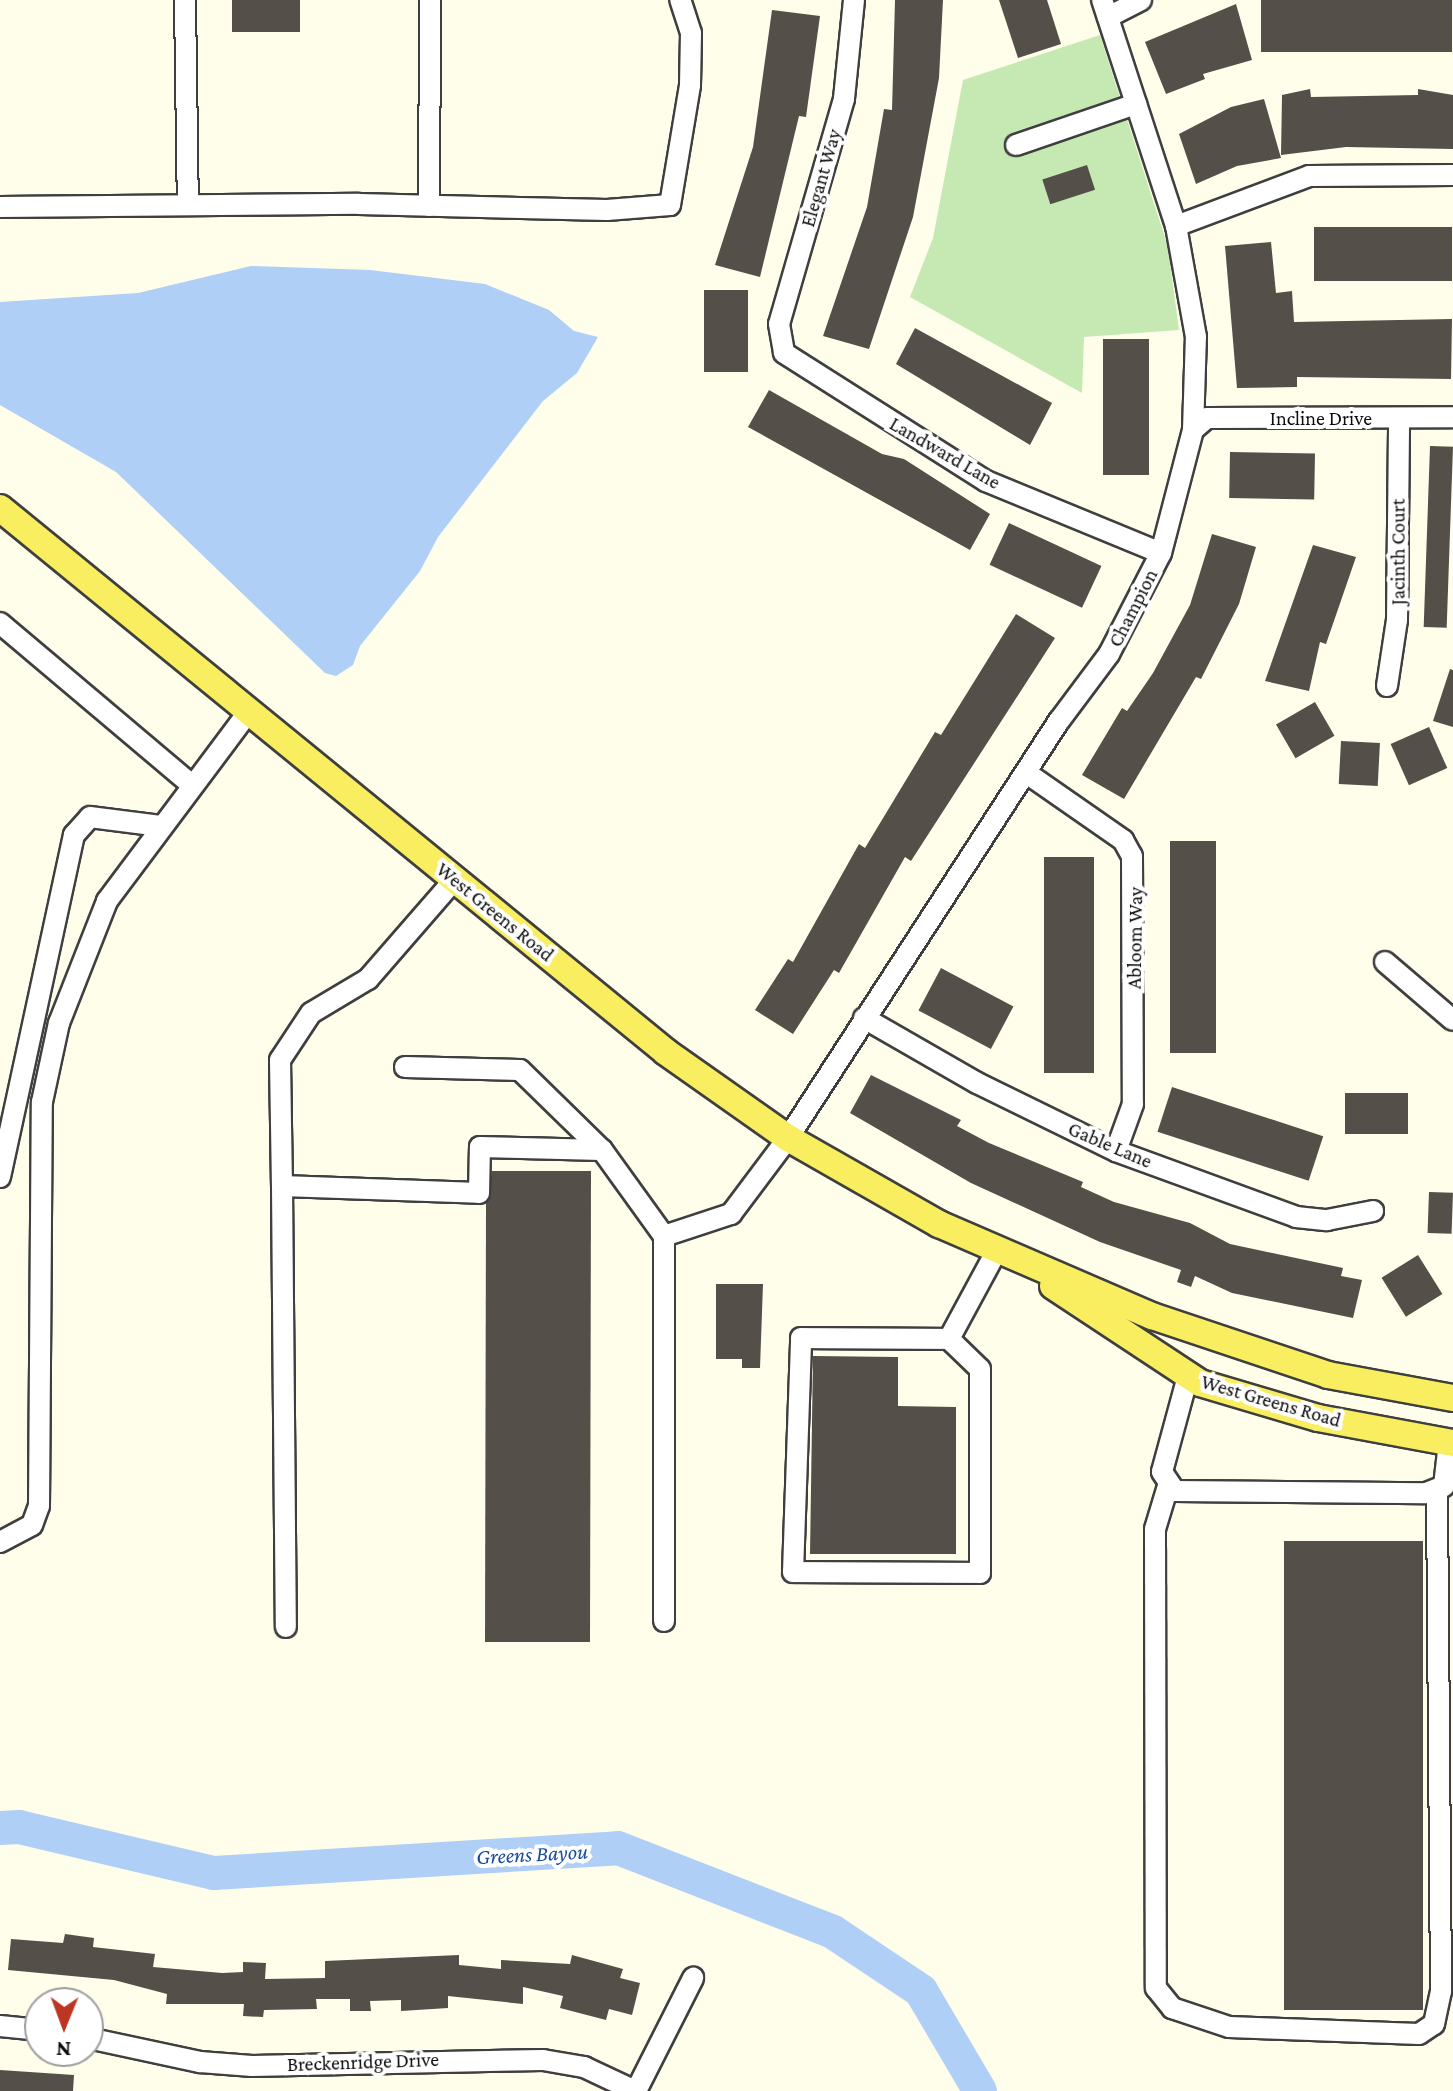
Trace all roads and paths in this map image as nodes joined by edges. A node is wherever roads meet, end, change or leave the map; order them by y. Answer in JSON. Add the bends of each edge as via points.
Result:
{"nodes":[{"id":1,"x":185,"y":0,"type":"edge"},
{"id":2,"x":430,"y":0,"type":"edge"},
{"id":3,"x":680,"y":0,"type":"edge"},
{"id":4,"x":854,"y":0,"type":"edge"},
{"id":5,"x":1141,"y":0,"type":"edge"},
{"id":6,"x":1105,"y":9,"type":"edge"},
{"id":7,"x":1136,"y":104,"type":"junction"},
{"id":8,"x":1016,"y":145,"type":"dead end"},
{"id":9,"x":1453,"y":175,"type":"edge"},
{"id":10,"x":188,"y":205,"type":"junction"},
{"id":11,"x":429,"y":206,"type":"junction"},
{"id":12,"x":0,"y":207,"type":"edge"},
{"id":13,"x":1176,"y":226,"type":"junction"},
{"id":14,"x":784,"y":353,"type":"joint"},
{"id":15,"x":1453,"y":417,"type":"edge"},
{"id":16,"x":1399,"y":418,"type":"junction"},
{"id":17,"x":1193,"y":430,"type":"junction"},
{"id":18,"x":0,"y":508,"type":"edge"},
{"id":19,"x":1161,"y":553,"type":"junction"},
{"id":20,"x":4,"y":630,"type":"edge"},
{"id":21,"x":1387,"y":686,"type":"dead end"},
{"id":22,"x":249,"y":711,"type":"junction"},
{"id":23,"x":1028,"y":774,"type":"junction"},
{"id":24,"x":192,"y":785,"type":"junction"},
{"id":25,"x":160,"y":826,"type":"junction"},
{"id":26,"x":455,"y":879,"type":"junction"},
{"id":27,"x":1385,"y":962,"type":"dead end"},
{"id":28,"x":864,"y":1018,"type":"junction"},
{"id":29,"x":1453,"y":1020,"type":"edge"},
{"id":30,"x":405,"y":1067,"type":"dead end"},
{"id":31,"x":17,"y":1097,"type":"junction"},
{"id":32,"x":42,"y":1102,"type":"junction"},
{"id":33,"x":788,"y":1138,"type":"junction"},
{"id":34,"x":602,"y":1150,"type":"junction"},
{"id":35,"x":1116,"y":1151,"type":"junction"},
{"id":36,"x":0,"y":1177,"type":"edge"},
{"id":37,"x":282,"y":1186,"type":"junction"},
{"id":38,"x":1373,"y":1211,"type":"dead end"},
{"id":39,"x":664,"y":1236,"type":"junction"},
{"id":40,"x":996,"y":1252,"type":"junction"},
{"id":41,"x":1025,"y":1266,"type":"junction"},
{"id":42,"x":949,"y":1339,"type":"junction"},
{"id":43,"x":1188,"y":1376,"type":"junction"},
{"id":44,"x":1453,"y":1398,"type":"edge"},
{"id":45,"x":1452,"y":1437,"type":"edge"},
{"id":46,"x":1168,"y":1486,"type":"junction"},
{"id":47,"x":1437,"y":1491,"type":"junction"},
{"id":48,"x":0,"y":1542,"type":"edge"},
{"id":49,"x":664,"y":1621,"type":"dead end"},
{"id":50,"x":286,"y":1627,"type":"dead end"},
{"id":51,"x":693,"y":1978,"type":"dead end"},
{"id":52,"x":0,"y":2026,"type":"edge"},
{"id":53,"x":24,"y":2028,"type":"edge"},
{"id":54,"x":104,"y":2041,"type":"edge"},
{"id":55,"x":636,"y":2091,"type":"edge"}],
"edges":[{"from":1,"to":10,"type":"street"},
{"from":2,"to":11,"type":"street"},
{"from":3,"to":11,"type":"street","via":[[691,33],[690,85],[670,205],[607,210]]},
{"from":4,"to":14,"type":"street","name":"Elegant Way","via":[[844,99],[779,324]]},
{"from":5,"to":6,"type":"street"},
{"from":6,"to":7,"type":"street","name":"Champion"},
{"from":7,"to":8,"type":"street"},
{"from":7,"to":13,"type":"street","name":"Champion"},
{"from":9,"to":13,"type":"street","via":[[1309,176]]},
{"from":10,"to":11,"type":"street"},
{"from":10,"to":12,"type":"street"},
{"from":13,"to":17,"type":"street","name":"Champion","via":[[1196,337]]},
{"from":14,"to":19,"type":"street","name":"Landward Lane","via":[[986,481]]},
{"from":15,"to":16,"type":"street","name":"Incline Drive"},
{"from":16,"to":17,"type":"street","name":"Incline Drive","via":[[1207,418]]},
{"from":16,"to":21,"type":"street","name":"Jacinth Court","via":[[1397,620]]},
{"from":17,"to":19,"type":"street","name":"Champion"},
{"from":18,"to":22,"type":"main road","name":"West Greens Road"},
{"from":19,"to":23,"type":"street","name":"Champion","via":[[1109,654]]},
{"from":20,"to":24,"type":"street"},
{"from":22,"to":24,"type":"street"},
{"from":22,"to":26,"type":"main road","name":"West Greens Road"},
{"from":23,"to":28,"type":"street","name":"Champion"},
{"from":23,"to":35,"type":"street","name":"Abloom Way","via":[[1123,840],[1132,856],[1133,1104]]},
{"from":24,"to":25,"type":"street"},
{"from":25,"to":31,"type":"street","via":[[105,815],[80,822]]},
{"from":25,"to":32,"type":"street","via":[[107,901],[59,1023]]},
{"from":26,"to":33,"type":"main road","name":"West Greens Road","via":[[666,1052]]},
{"from":26,"to":37,"type":"street","via":[[368,979],[311,1013],[280,1060]]},
{"from":27,"to":29,"type":"street"},
{"from":28,"to":33,"type":"street","name":"Champion"},
{"from":28,"to":35,"type":"street","name":"Gable Lane","via":[[977,1083]]},
{"from":30,"to":34,"type":"street","via":[[520,1070]]},
{"from":31,"to":32,"type":"street"},
{"from":31,"to":36,"type":"street"},
{"from":32,"to":48,"type":"street","via":[[39,1506],[32,1525]]},
{"from":33,"to":39,"type":"street","name":"Champion","via":[[731,1214]]},
{"from":33,"to":40,"type":"main road","name":"West Greens Road"},
{"from":34,"to":37,"type":"street","via":[[480,1147],[479,1193]]},
{"from":34,"to":39,"type":"street"},
{"from":35,"to":38,"type":"street","name":"Gable Lane","via":[[1296,1217],[1327,1220]]},
{"from":37,"to":50,"type":"street"},
{"from":39,"to":49,"type":"street"},
{"from":40,"to":41,"type":"main road","name":"West Greens Road"},
{"from":40,"to":42,"type":"street"},
{"from":41,"to":43,"type":"main road","name":"West Greens Road"},
{"from":41,"to":44,"type":"main road","name":"West Greens Road","via":[[1286,1362]]},
{"from":42,"to":42,"type":"street","via":[[801,1338],[793,1572],[980,1573],[980,1369]]},
{"from":43,"to":45,"type":"main road","name":"West Greens Road","via":[[1318,1418]]},
{"from":43,"to":46,"type":"street","via":[[1164,1459]]},
{"from":45,"to":47,"type":"street","via":[[1444,1486]]},
{"from":46,"to":47,"type":"street","via":[[1175,1491]]},
{"from":46,"to":47,"type":"street","via":[[1155,1529],[1156,1988],[1172,2008],[1229,2027],[1419,2034],[1434,2024],[1441,1992]]},
{"from":51,"to":55,"type":"street"},
{"from":52,"to":53,"type":"street"},
{"from":54,"to":55,"type":"street","name":"Breckenridge Drive","via":[[200,2062],[252,2066],[543,2060],[584,2067]]}]}
